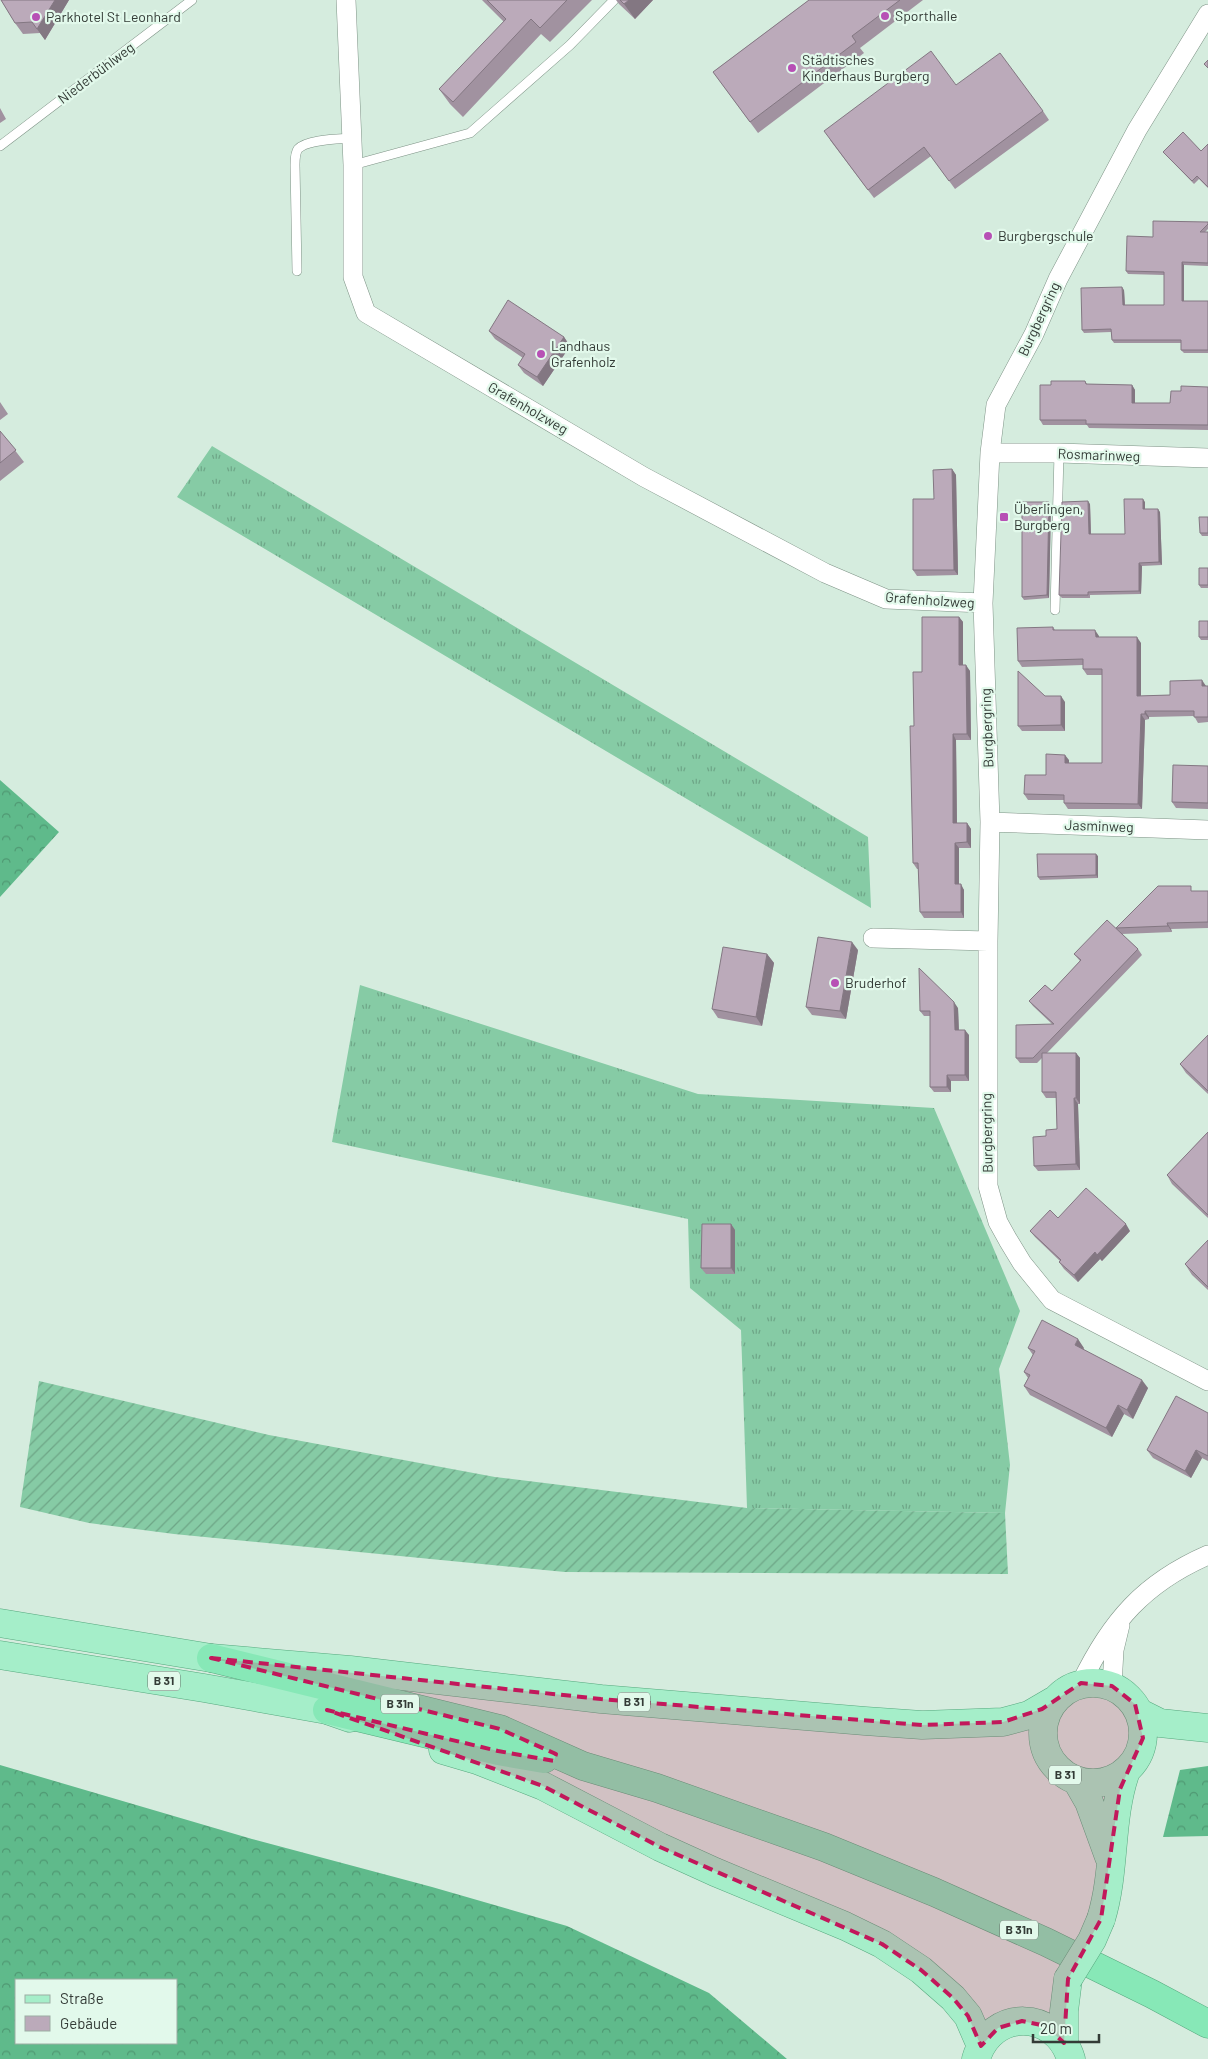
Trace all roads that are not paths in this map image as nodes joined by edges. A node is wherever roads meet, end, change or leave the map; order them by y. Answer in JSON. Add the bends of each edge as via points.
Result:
{"nodes":[{"id":1,"x":192,"y":0,"type":"edge"},
{"id":2,"x":346,"y":0,"type":"edge"},
{"id":3,"x":614,"y":0,"type":"edge"},
{"id":4,"x":1207,"y":15,"type":"edge"},
{"id":5,"x":352,"y":138,"type":"junction"},
{"id":6,"x":0,"y":146,"type":"edge"},
{"id":7,"x":353,"y":165,"type":"junction"},
{"id":8,"x":297,"y":271,"type":"dead end"},
{"id":9,"x":990,"y":453,"type":"junction"},
{"id":10,"x":1059,"y":453,"type":"junction"},
{"id":11,"x":1208,"y":458,"type":"edge"},
{"id":12,"x":983,"y":603,"type":"junction"},
{"id":13,"x":1056,"y":610,"type":"dead end"},
{"id":14,"x":990,"y":822,"type":"junction"},
{"id":15,"x":1208,"y":830,"type":"edge"},
{"id":16,"x":873,"y":938,"type":"dead end"},
{"id":17,"x":988,"y":941,"type":"junction"},
{"id":18,"x":1208,"y":1381,"type":"edge"},
{"id":19,"x":1208,"y":1555,"type":"edge"},
{"id":20,"x":1123,"y":1615,"type":"junction"},
{"id":21,"x":0,"y":1623,"type":"edge"},
{"id":22,"x":0,"y":1654,"type":"edge"},
{"id":23,"x":211,"y":1658,"type":"junction"},
{"id":24,"x":1081,"y":1683,"type":"junction"},
{"id":25,"x":1112,"y":1686,"type":"junction"},
{"id":26,"x":1053,"y":1701,"type":"junction"},
{"id":27,"x":327,"y":1710,"type":"junction"},
{"id":28,"x":1140,"y":1713,"type":"junction"},
{"id":29,"x":1208,"y":1728,"type":"edge"},
{"id":30,"x":1208,"y":1732,"type":"edge"},
{"id":31,"x":1133,"y":1761,"type":"junction"},
{"id":32,"x":583,"y":1766,"type":"junction"},
{"id":33,"x":1077,"y":1781,"type":"junction"},
{"id":34,"x":1111,"y":1864,"type":"junction"},
{"id":35,"x":1068,"y":1979,"type":"junction"},
{"id":36,"x":1022,"y":2021,"type":"junction"},
{"id":37,"x":1208,"y":2024,"type":"edge"},
{"id":38,"x":1068,"y":2051,"type":"edge"},
{"id":39,"x":979,"y":2053,"type":"edge"}],
"edges":[{"from":1,"to":6,"type":"lane","name":"Niederbühlweg"},
{"from":2,"to":5,"type":"street","name":"Grafenholzweg"},
{"from":3,"to":7,"type":"lane","via":[[570,45],[470,133]]},
{"from":4,"to":9,"type":"street","name":"Burgbergring","via":[[1137,130],[1058,279],[1034,334],[996,406]]},
{"from":5,"to":7,"type":"street","name":"Grafenholzweg"},
{"from":5,"to":8,"type":"lane","via":[[308,143],[296,152]]},
{"from":7,"to":12,"type":"street","name":"Grafenholzweg","via":[[353,277],[366,313],[644,477],[825,573],[886,600]]},
{"from":9,"to":10,"type":"street","name":"Rosmarinweg"},
{"from":9,"to":12,"type":"street","name":"Burgbergring"},
{"from":10,"to":11,"type":"street","name":"Rosmarinweg"},
{"from":10,"to":13,"type":"lane"},
{"from":12,"to":14,"type":"street","name":"Burgbergring"},
{"from":14,"to":15,"type":"street","name":"Jasminweg"},
{"from":14,"to":17,"type":"street","name":"Burgbergring"},
{"from":16,"to":17,"type":"street"},
{"from":17,"to":18,"type":"street","name":"Burgbergring","via":[[988,1186],[998,1222],[1022,1263],[1052,1300]]},
{"from":19,"to":20,"type":"street","via":[[1157,1583]]},
{"from":20,"to":24,"type":"street","via":[[1100,1647]]},
{"from":20,"to":25,"type":"street","via":[[1114,1650]]},
{"from":21,"to":23,"type":"main road","number":"B 31"},
{"from":22,"to":27,"type":"main road","number":"B 31"},
{"from":23,"to":26,"type":"main road","number":"B 31","via":[[350,1670],[601,1699],[922,1725],[1003,1722],[1029,1715]]},
{"from":23,"to":32,"type":"highway","number":"B 31n","via":[[500,1729]]},
{"from":24,"to":25,"type":"main road"},
{"from":24,"to":26,"type":"main road","number":"B 31","via":[[1070,1687]]},
{"from":25,"to":28,"type":"main road","via":[[1128,1697]]},
{"from":26,"to":33,"type":"main road","number":"B 31","via":[[1043,1722],[1044,1747],[1056,1768]]},
{"from":27,"to":32,"type":"highway","number":"B 31n","via":[[498,1752]]},
{"from":27,"to":39,"type":"main road","number":"B 31","via":[[544,1786],[660,1847],[882,1944],[921,1970],[953,1998],[968,2016]]},
{"from":28,"to":29,"type":"main road","via":[[1160,1723]]},
{"from":28,"to":31,"type":"main road","number":"B 31","via":[[1143,1738]]},
{"from":30,"to":31,"type":"main road","number":"B 31","via":[[1176,1737]]},
{"from":31,"to":33,"type":"main road","number":"B 31","via":[[1102,1782]]},
{"from":31,"to":34,"type":"main road","number":"B 31","via":[[1120,1789]]},
{"from":32,"to":37,"type":"highway","number":"B 31n","via":[[733,1814],[897,1877],[1046,1942]]},
{"from":33,"to":34,"type":"main road"},
{"from":34,"to":35,"type":"main road","number":"B 31","bridge":true,"via":[[1101,1919]]},
{"from":35,"to":36,"type":"main road"},
{"from":35,"to":38,"type":"main road","number":"B 31","via":[[1064,2011]]},
{"from":36,"to":38,"type":"main road","number":"B 31","via":[[1046,2026],[1056,2033]]},
{"from":36,"to":39,"type":"main road","number":"B 31","via":[[998,2028],[988,2036]]}]}
